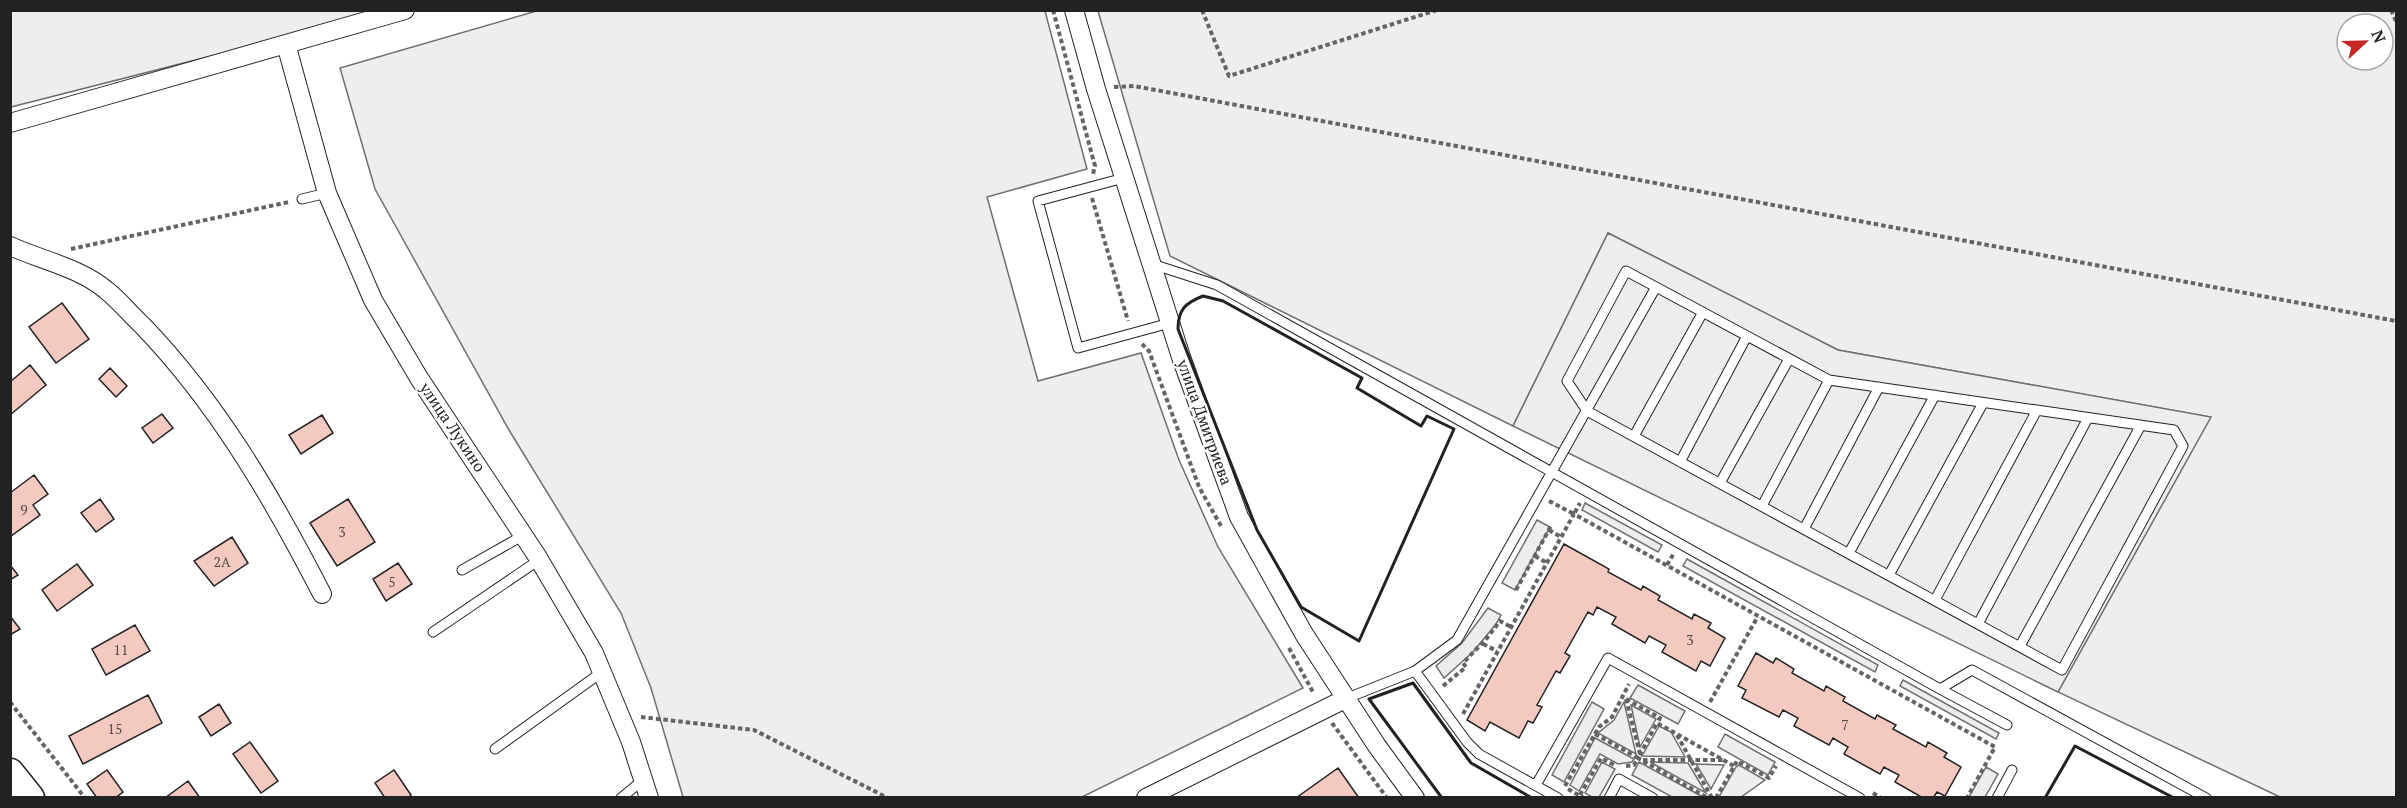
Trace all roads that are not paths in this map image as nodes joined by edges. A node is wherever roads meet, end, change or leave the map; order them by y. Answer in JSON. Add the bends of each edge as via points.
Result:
{"nodes":[{"id":1,"x":405,"y":10,"type":"edge"},
{"id":2,"x":1074,"y":10,"type":"edge"},
{"id":3,"x":286,"y":44,"type":"junction"},
{"id":4,"x":10,"y":123,"type":"edge"},
{"id":5,"x":1124,"y":178,"type":"junction"},
{"id":6,"x":327,"y":193,"type":"junction"},
{"id":7,"x":302,"y":200,"type":"road end"},
{"id":8,"x":10,"y":246,"type":"edge"},
{"id":9,"x":1151,"y":264,"type":"junction"},
{"id":10,"x":1656,"y":287,"type":"junction"},
{"id":11,"x":1702,"y":312,"type":"junction"},
{"id":12,"x":1170,"y":323,"type":"junction"},
{"id":13,"x":1747,"y":336,"type":"junction"},
{"id":14,"x":1789,"y":359,"type":"junction"},
{"id":15,"x":1829,"y":380,"type":"junction"},
{"id":16,"x":1879,"y":387,"type":"junction"},
{"id":17,"x":1935,"y":395,"type":"junction"},
{"id":18,"x":1983,"y":403,"type":"junction"},
{"id":19,"x":2037,"y":410,"type":"junction"},
{"id":20,"x":1587,"y":411,"type":"junction"},
{"id":21,"x":2088,"y":418,"type":"junction"},
{"id":22,"x":2141,"y":426,"type":"junction"},
{"id":23,"x":1634,"y":436,"type":"junction"},
{"id":24,"x":1680,"y":462,"type":"junction"},
{"id":25,"x":1552,"y":472,"type":"junction"},
{"id":26,"x":1720,"y":483,"type":"junction"},
{"id":27,"x":1761,"y":506,"type":"junction"},
{"id":28,"x":1804,"y":529,"type":"junction"},
{"id":29,"x":524,"y":535,"type":"junction"},
{"id":30,"x":1849,"y":553,"type":"junction"},
{"id":31,"x":539,"y":560,"type":"junction"},
{"id":32,"x":462,"y":570,"type":"dead end"},
{"id":33,"x":1889,"y":575,"type":"junction"},
{"id":34,"x":322,"y":594,"type":"dead end"},
{"id":35,"x":1935,"y":600,"type":"junction"},
{"id":36,"x":1978,"y":624,"type":"junction"},
{"id":37,"x":433,"y":632,"type":"dead end"},
{"id":38,"x":2020,"y":646,"type":"junction"},
{"id":39,"x":1415,"y":671,"type":"junction"},
{"id":40,"x":602,"y":672,"type":"junction"},
{"id":41,"x":1940,"y":689,"type":"junction"},
{"id":42,"x":1345,"y":699,"type":"junction"},
{"id":43,"x":2007,"y":725,"type":"dead end"},
{"id":44,"x":495,"y":749,"type":"dead end"},
{"id":45,"x":2012,"y":770,"type":"dead end"},
{"id":46,"x":10,"y":773,"type":"edge"},
{"id":47,"x":1536,"y":785,"type":"junction"},
{"id":48,"x":646,"y":789,"type":"edge"},
{"id":49,"x":30,"y":798,"type":"edge"},
{"id":50,"x":621,"y":798,"type":"edge"},
{"id":51,"x":1146,"y":798,"type":"edge"},
{"id":52,"x":1415,"y":798,"type":"edge"},
{"id":53,"x":1558,"y":798,"type":"edge"},
{"id":54,"x":1609,"y":798,"type":"edge"},
{"id":55,"x":1653,"y":798,"type":"edge"},
{"id":56,"x":1860,"y":798,"type":"edge"},
{"id":57,"x":1997,"y":798,"type":"edge"},
{"id":58,"x":2206,"y":798,"type":"edge"}],
"edges":[{"from":1,"to":3,"type":"street"},
{"from":2,"to":5,"type":"street","name":"улица Дмитриева"},
{"from":3,"to":4,"type":"street"},
{"from":3,"to":6,"type":"street","name":"улица Лукино"},
{"from":5,"to":9,"type":"street","name":"улица Дмитриева"},
{"from":5,"to":12,"type":"lane","via":[[1038,201],[1078,348]]},
{"from":6,"to":7,"type":"lane"},
{"from":6,"to":29,"type":"street","name":"улица Лукино","via":[[373,300],[419,378]]},
{"from":8,"to":34,"type":"street","via":[[105,289],[176,360],[241,449]]},
{"from":9,"to":12,"type":"street","name":"улица Дмитриева"},
{"from":9,"to":25,"type":"lane","via":[[1217,285]]},
{"from":10,"to":11,"type":"lane"},
{"from":10,"to":20,"type":"lane"},
{"from":10,"to":20,"type":"lane","via":[[1626,271],[1567,381]]},
{"from":11,"to":13,"type":"lane"},
{"from":11,"to":23,"type":"lane"},
{"from":12,"to":42,"type":"street","name":"улица Дмитриева","via":[[1239,517]]},
{"from":13,"to":14,"type":"lane"},
{"from":13,"to":24,"type":"lane"},
{"from":14,"to":15,"type":"lane"},
{"from":14,"to":26,"type":"lane"},
{"from":15,"to":16,"type":"lane"},
{"from":15,"to":27,"type":"lane"},
{"from":16,"to":17,"type":"lane"},
{"from":16,"to":28,"type":"lane"},
{"from":17,"to":18,"type":"lane"},
{"from":17,"to":30,"type":"lane"},
{"from":18,"to":19,"type":"lane"},
{"from":18,"to":33,"type":"lane"},
{"from":19,"to":21,"type":"lane"},
{"from":19,"to":35,"type":"lane"},
{"from":20,"to":23,"type":"lane"},
{"from":20,"to":25,"type":"lane"},
{"from":21,"to":22,"type":"lane"},
{"from":21,"to":36,"type":"lane"},
{"from":22,"to":38,"type":"lane"},
{"from":22,"to":38,"type":"lane","via":[[2174,429],[2183,446],[2062,670]]},
{"from":23,"to":24,"type":"lane"},
{"from":24,"to":26,"type":"lane"},
{"from":25,"to":39,"type":"lane","via":[[1457,640]]},
{"from":25,"to":41,"type":"lane"},
{"from":26,"to":27,"type":"lane"},
{"from":27,"to":28,"type":"lane"},
{"from":28,"to":30,"type":"lane"},
{"from":29,"to":31,"type":"street","name":"улица Лукино"},
{"from":29,"to":32,"type":"lane"},
{"from":30,"to":33,"type":"lane"},
{"from":31,"to":37,"type":"lane"},
{"from":31,"to":40,"type":"street","name":"улица Лукино"},
{"from":33,"to":35,"type":"lane"},
{"from":35,"to":36,"type":"lane"},
{"from":36,"to":38,"type":"lane"},
{"from":39,"to":42,"type":"lane"},
{"from":39,"to":47,"type":"lane","via":[[1479,754]]},
{"from":40,"to":44,"type":"lane"},
{"from":40,"to":48,"type":"street","name":"улица Лукино"},
{"from":41,"to":43,"type":"lane"},
{"from":41,"to":58,"type":"lane","via":[[1972,670]]},
{"from":42,"to":51,"type":"street"},
{"from":42,"to":52,"type":"street","name":"улица Дмитриева"},
{"from":45,"to":57,"type":"lane"},
{"from":46,"to":49,"type":"main road"},
{"from":47,"to":53,"type":"lane"},
{"from":47,"to":56,"type":"lane","via":[[1608,658]]},
{"from":48,"to":50,"type":"lane"},
{"from":54,"to":55,"type":"lane","via":[[1619,779]]}]}
